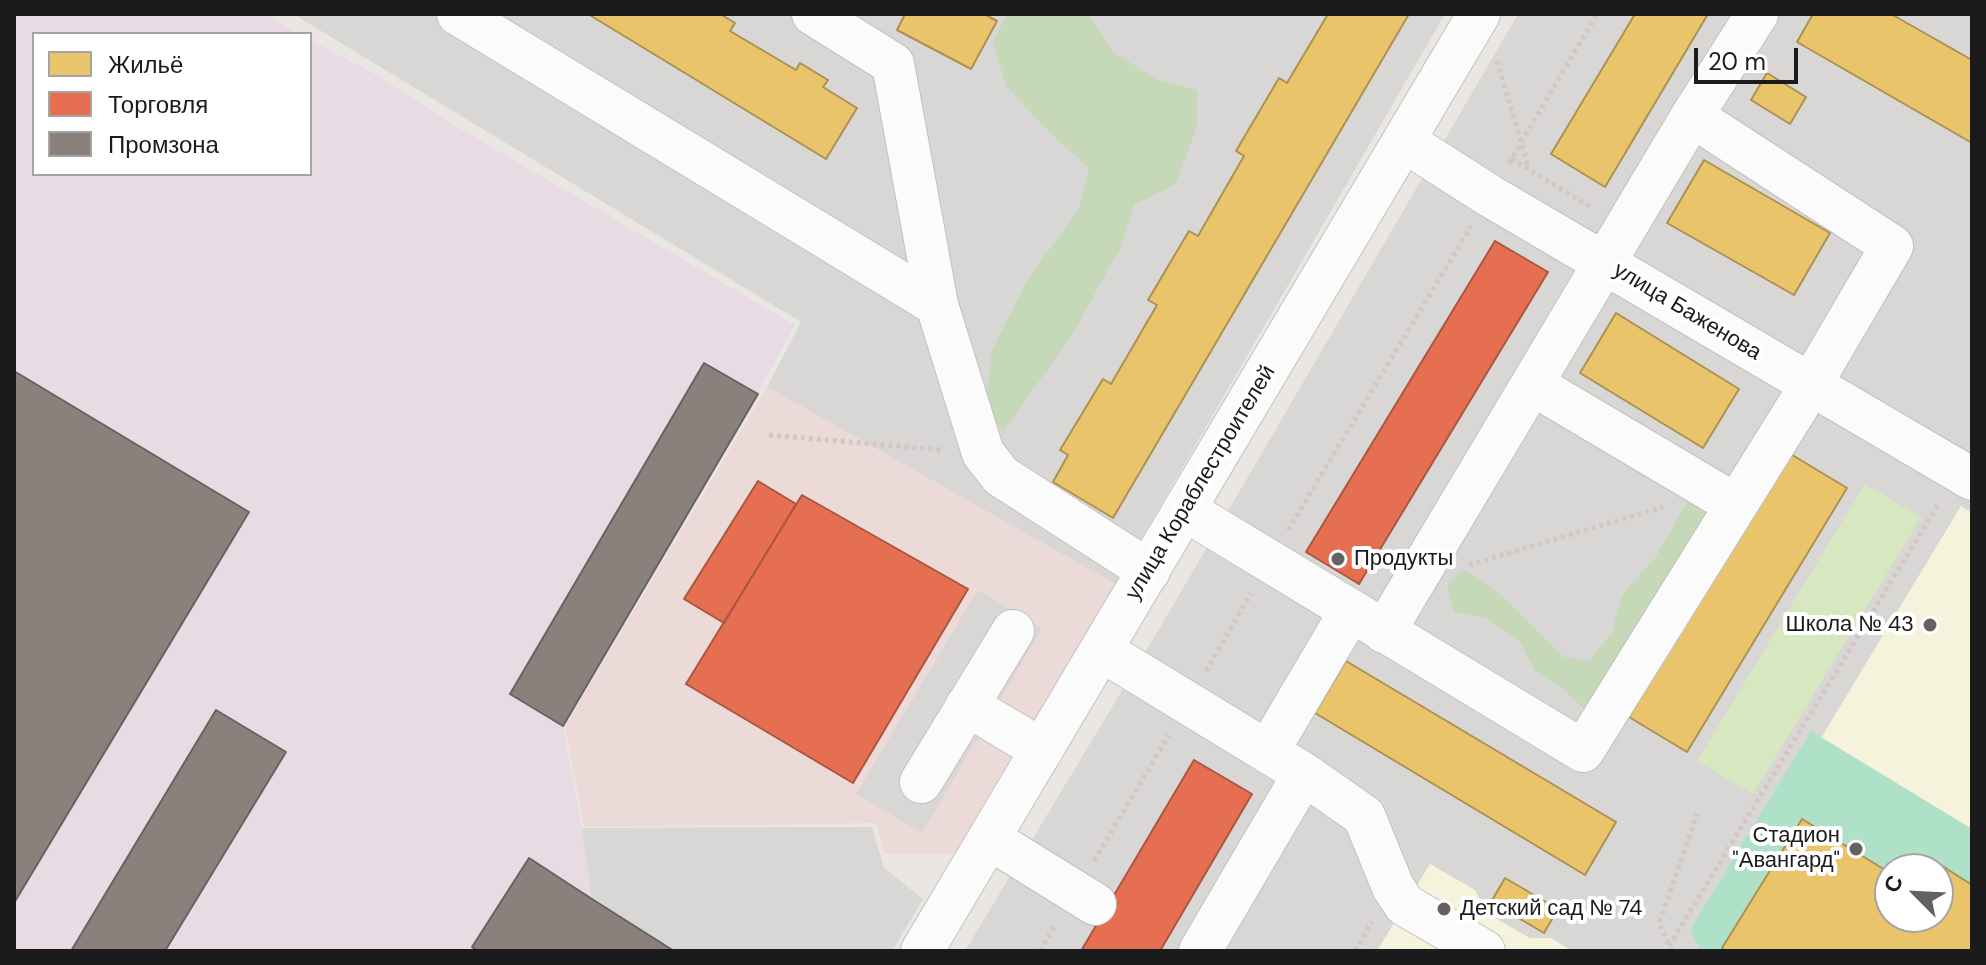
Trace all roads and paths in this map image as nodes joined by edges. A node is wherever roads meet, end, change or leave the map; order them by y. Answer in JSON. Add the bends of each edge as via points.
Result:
{"nodes":[{"id":1,"x":458,"y":14,"type":"edge"},
{"id":2,"x":813,"y":14,"type":"edge"},
{"id":3,"x":1479,"y":14,"type":"edge"},
{"id":4,"x":1597,"y":14,"type":"edge"},
{"id":5,"x":1757,"y":14,"type":"edge"},
{"id":6,"x":1496,"y":57,"type":"dead end"},
{"id":7,"x":1692,"y":116,"type":"junction"},
{"id":8,"x":1404,"y":141,"type":"junction"},
{"id":9,"x":1521,"y":143,"type":"junction"},
{"id":10,"x":1529,"y":169,"type":"dead end"},
{"id":11,"x":1490,"y":196,"type":"junction"},
{"id":12,"x":1604,"y":263,"type":"junction"},
{"id":13,"x":937,"y":305,"type":"junction"},
{"id":14,"x":1532,"y":384,"type":"junction"},
{"id":15,"x":1811,"y":385,"type":"junction"},
{"id":16,"x":769,"y":435,"type":"dead end"},
{"id":17,"x":983,"y":453,"type":"junction"},
{"id":18,"x":1956,"y":490,"type":"edge"},
{"id":19,"x":1725,"y":499,"type":"junction"},
{"id":20,"x":1185,"y":510,"type":"junction"},
{"id":21,"x":1269,"y":562,"type":"junction"},
{"id":22,"x":1149,"y":571,"type":"junction"},
{"id":23,"x":1414,"y":581,"type":"junction"},
{"id":24,"x":1367,"y":622,"type":"junction"},
{"id":25,"x":1013,"y":631,"type":"dead end"},
{"id":26,"x":1101,"y":650,"type":"junction"},
{"id":27,"x":1188,"y":703,"type":"junction"},
{"id":28,"x":967,"y":705,"type":"junction"},
{"id":29,"x":1042,"y":750,"type":"junction"},
{"id":30,"x":1268,"y":751,"type":"junction"},
{"id":31,"x":1304,"y":774,"type":"junction"},
{"id":32,"x":921,"y":782,"type":"dead end"},
{"id":33,"x":1697,"y":814,"type":"dead end"},
{"id":34,"x":990,"y":839,"type":"junction"},
{"id":35,"x":1085,"y":898,"type":"junction"},
{"id":36,"x":1671,"y":948,"type":"edge"},
{"id":37,"x":922,"y":951,"type":"edge"},
{"id":38,"x":1040,"y":951,"type":"edge"},
{"id":39,"x":1200,"y":951,"type":"edge"},
{"id":40,"x":1484,"y":951,"type":"edge"}],
"edges":[{"from":1,"to":13,"type":"street"},
{"from":2,"to":13,"type":"street","via":[[893,64]]},
{"from":3,"to":8,"type":"street","name":"улица Кораблестроителей"},
{"from":4,"to":9,"type":"path"},
{"from":5,"to":7,"type":"street"},
{"from":6,"to":9,"type":"path"},
{"from":7,"to":12,"type":"street"},
{"from":7,"to":15,"type":"street","via":[[1892,246]]},
{"from":8,"to":11,"type":"street","name":"улица Баженова"},
{"from":8,"to":20,"type":"street","name":"улица Кораблестроителей"},
{"from":9,"to":10,"type":"path"},
{"from":9,"to":11,"type":"path"},
{"from":11,"to":12,"type":"street","name":"улица Баженова"},
{"from":11,"to":21,"type":"path"},
{"from":12,"to":14,"type":"street"},
{"from":12,"to":15,"type":"street","name":"улица Баженова"},
{"from":13,"to":17,"type":"street"},
{"from":14,"to":19,"type":"street"},
{"from":14,"to":23,"type":"street"},
{"from":15,"to":18,"type":"street","name":"улица Баженова"},
{"from":15,"to":19,"type":"street"},
{"from":16,"to":17,"type":"path"},
{"from":17,"to":22,"type":"street","via":[[1001,476]]},
{"from":18,"to":36,"type":"path"},
{"from":19,"to":23,"type":"path"},
{"from":19,"to":24,"type":"street","via":[[1583,751]]},
{"from":20,"to":21,"type":"street"},
{"from":20,"to":22,"type":"street","name":"улица Кораблестроителей"},
{"from":21,"to":24,"type":"street"},
{"from":21,"to":27,"type":"path"},
{"from":22,"to":26,"type":"street","name":"улица Кораблестроителей"},
{"from":23,"to":24,"type":"street"},
{"from":24,"to":30,"type":"street"},
{"from":25,"to":28,"type":"street"},
{"from":26,"to":27,"type":"street"},
{"from":26,"to":29,"type":"street","name":"улица Кораблестроителей"},
{"from":27,"to":30,"type":"street"},
{"from":27,"to":35,"type":"path"},
{"from":28,"to":29,"type":"street"},
{"from":28,"to":32,"type":"street"},
{"from":29,"to":34,"type":"street","name":"улица Кораблестроителей"},
{"from":30,"to":31,"type":"street"},
{"from":31,"to":39,"type":"street"},
{"from":31,"to":40,"type":"street","via":[[1364,816],[1405,905]]},
{"from":33,"to":36,"type":"path","via":[[1659,923]]},
{"from":34,"to":35,"type":"street"},
{"from":34,"to":37,"type":"street","name":"улица Кораблестроителей"},
{"from":35,"to":38,"type":"path"}]}
